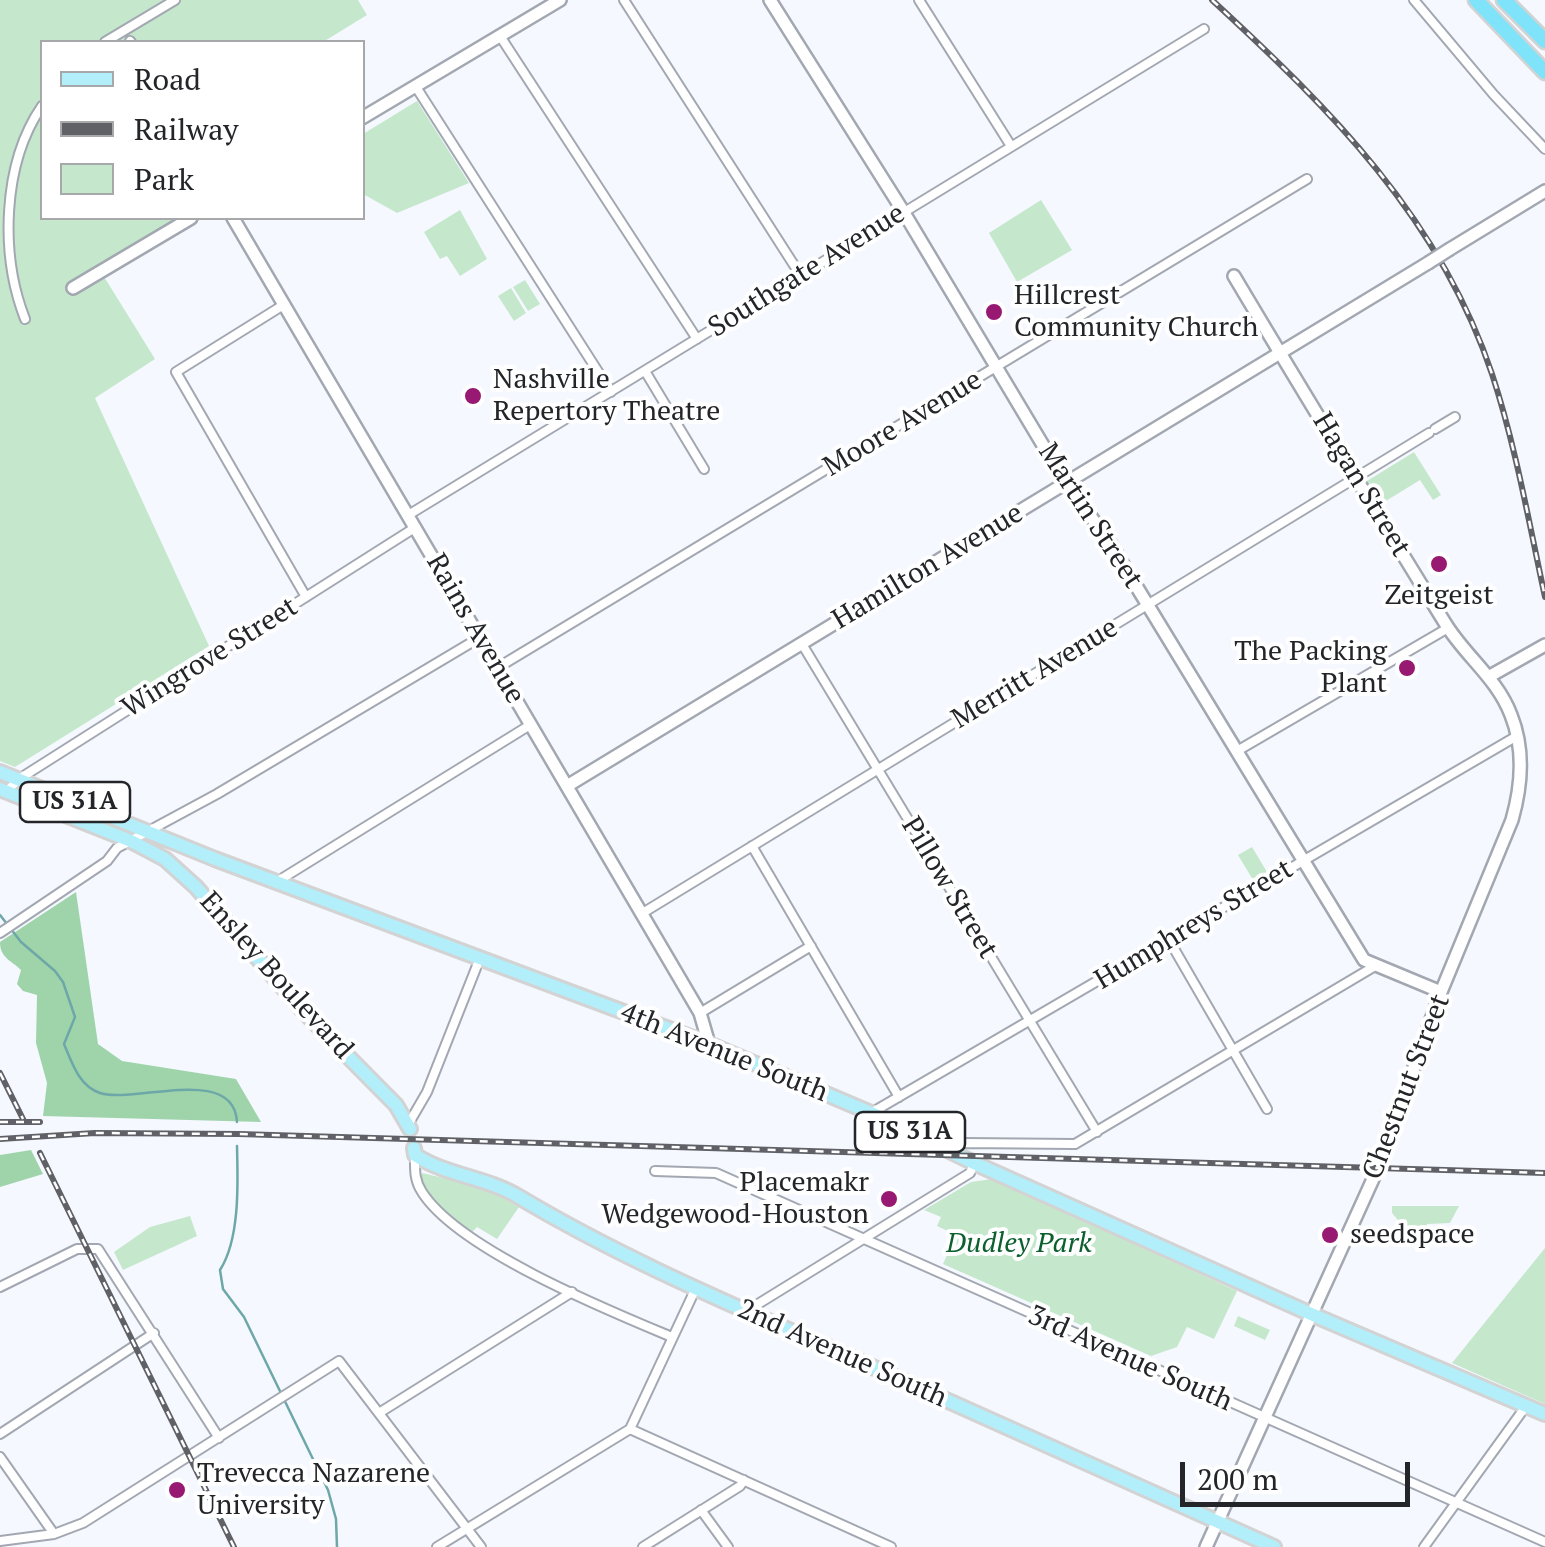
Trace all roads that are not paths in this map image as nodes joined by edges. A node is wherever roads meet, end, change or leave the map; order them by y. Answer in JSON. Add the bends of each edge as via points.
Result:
{"nodes":[{"id":1,"x":175,"y":0,"type":"edge"},
{"id":2,"x":560,"y":0,"type":"edge"},
{"id":3,"x":624,"y":0,"type":"edge"},
{"id":4,"x":770,"y":0,"type":"edge"},
{"id":5,"x":919,"y":0,"type":"edge"},
{"id":6,"x":1414,"y":0,"type":"edge"},
{"id":7,"x":1476,"y":0,"type":"edge"},
{"id":8,"x":1504,"y":0,"type":"edge"},
{"id":9,"x":1204,"y":29,"type":"dead end"},
{"id":10,"x":500,"y":36,"type":"junction"},
{"id":11,"x":108,"y":40,"type":"edge"},
{"id":12,"x":1545,"y":41,"type":"edge"},
{"id":13,"x":1545,"y":72,"type":"edge"},
{"id":14,"x":416,"y":87,"type":"junction"},
{"id":15,"x":40,"y":110,"type":"edge"},
{"id":16,"x":365,"y":116,"type":"edge"},
{"id":17,"x":1011,"y":146,"type":"junction"},
{"id":18,"x":1545,"y":149,"type":"edge"},
{"id":19,"x":1307,"y":179,"type":"dead end"},
{"id":20,"x":1545,"y":191,"type":"edge"},
{"id":21,"x":903,"y":211,"type":"junction"},
{"id":22,"x":188,"y":220,"type":"edge"},
{"id":23,"x":234,"y":220,"type":"edge"},
{"id":24,"x":801,"y":276,"type":"junction"},
{"id":25,"x":1237,"y":282,"type":"dead end"},
{"id":26,"x":73,"y":288,"type":"dead end"},
{"id":27,"x":285,"y":304,"type":"junction"},
{"id":28,"x":25,"y":319,"type":"dead end"},
{"id":29,"x":697,"y":340,"type":"junction"},
{"id":30,"x":1281,"y":355,"type":"junction"},
{"id":31,"x":996,"y":368,"type":"junction"},
{"id":32,"x":645,"y":371,"type":"junction"},
{"id":33,"x":611,"y":392,"type":"junction"},
{"id":34,"x":1455,"y":417,"type":"dead end"},
{"id":35,"x":704,"y":469,"type":"dead end"},
{"id":36,"x":1357,"y":478,"type":"junction"},
{"id":37,"x":1068,"y":482,"type":"junction"},
{"id":38,"x":413,"y":521,"type":"junction"},
{"id":39,"x":306,"y":597,"type":"junction"},
{"id":40,"x":1148,"y":605,"type":"junction"},
{"id":41,"x":1448,"y":628,"type":"junction"},
{"id":42,"x":479,"y":638,"type":"junction"},
{"id":43,"x":802,"y":644,"type":"junction"},
{"id":44,"x":1545,"y":646,"type":"edge"},
{"id":45,"x":497,"y":668,"type":"junction"},
{"id":46,"x":1490,"y":676,"type":"junction"},
{"id":47,"x":530,"y":725,"type":"junction"},
{"id":48,"x":1517,"y":736,"type":"junction"},
{"id":49,"x":1237,"y":751,"type":"junction"},
{"id":50,"x":878,"y":769,"type":"junction"},
{"id":51,"x":0,"y":772,"type":"edge"},
{"id":52,"x":19,"y":779,"type":"junction"},
{"id":53,"x":567,"y":786,"type":"junction"},
{"id":54,"x":3,"y":790,"type":"edge"},
{"id":55,"x":149,"y":832,"type":"junction"},
{"id":56,"x":131,"y":841,"type":"junction"},
{"id":57,"x":752,"y":846,"type":"junction"},
{"id":58,"x":215,"y":859,"type":"junction"},
{"id":59,"x":1304,"y":860,"type":"junction"},
{"id":60,"x":278,"y":881,"type":"junction"},
{"id":61,"x":196,"y":887,"type":"junction"},
{"id":62,"x":640,"y":914,"type":"junction"},
{"id":63,"x":0,"y":933,"type":"edge"},
{"id":64,"x":1170,"y":940,"type":"junction"},
{"id":65,"x":810,"y":946,"type":"junction"},
{"id":66,"x":480,"y":958,"type":"junction"},
{"id":67,"x":1374,"y":966,"type":"junction"},
{"id":68,"x":1442,"y":992,"type":"junction"},
{"id":69,"x":700,"y":1013,"type":"junction"},
{"id":70,"x":1030,"y":1022,"type":"junction"},
{"id":71,"x":709,"y":1044,"type":"junction"},
{"id":72,"x":1233,"y":1052,"type":"junction"},
{"id":73,"x":899,"y":1098,"type":"junction"},
{"id":74,"x":1267,"y":1109,"type":"dead end"},
{"id":75,"x":872,"y":1114,"type":"junction"},
{"id":76,"x":410,"y":1126,"type":"joint"},
{"id":77,"x":1097,"y":1132,"type":"junction"},
{"id":78,"x":944,"y":1148,"type":"junction"},
{"id":79,"x":414,"y":1151,"type":"joint"},
{"id":80,"x":974,"y":1163,"type":"junction"},
{"id":81,"x":656,"y":1170,"type":"dead end"},
{"id":82,"x":866,"y":1239,"type":"junction"},
{"id":83,"x":0,"y":1288,"type":"edge"},
{"id":84,"x":695,"y":1290,"type":"junction"},
{"id":85,"x":572,"y":1292,"type":"junction"},
{"id":86,"x":752,"y":1314,"type":"junction"},
{"id":87,"x":1312,"y":1314,"type":"junction"},
{"id":88,"x":154,"y":1333,"type":"junction"},
{"id":89,"x":672,"y":1337,"type":"junction"},
{"id":90,"x":1526,"y":1406,"type":"junction"},
{"id":91,"x":379,"y":1414,"type":"junction"},
{"id":92,"x":1545,"y":1414,"type":"edge"},
{"id":93,"x":1264,"y":1419,"type":"junction"},
{"id":94,"x":630,"y":1429,"type":"junction"},
{"id":95,"x":0,"y":1434,"type":"edge"},
{"id":96,"x":220,"y":1438,"type":"junction"},
{"id":97,"x":0,"y":1456,"type":"edge"},
{"id":98,"x":744,"y":1480,"type":"junction"},
{"id":99,"x":1456,"y":1503,"type":"junction"},
{"id":100,"x":701,"y":1510,"type":"junction"},
{"id":101,"x":1218,"y":1522,"type":"junction"},
{"id":102,"x":466,"y":1529,"type":"junction"},
{"id":103,"x":54,"y":1534,"type":"junction"},
{"id":104,"x":0,"y":1541,"type":"edge"},
{"id":105,"x":1545,"y":1542,"type":"edge"},
{"id":106,"x":886,"y":1546,"type":"edge"},
{"id":107,"x":438,"y":1547,"type":"edge"},
{"id":108,"x":480,"y":1547,"type":"edge"},
{"id":109,"x":643,"y":1547,"type":"edge"},
{"id":110,"x":728,"y":1547,"type":"edge"},
{"id":111,"x":1206,"y":1547,"type":"edge"},
{"id":112,"x":1274,"y":1547,"type":"edge"},
{"id":113,"x":1424,"y":1547,"type":"edge"}],
"edges":[{"from":1,"to":11,"type":"street"},
{"from":2,"to":10,"type":"street"},
{"from":3,"to":24,"type":"street"},
{"from":4,"to":21,"type":"street","name":"Martin Street"},
{"from":5,"to":17,"type":"street"},
{"from":6,"to":18,"type":"street"},
{"from":7,"to":13,"type":"highway"},
{"from":8,"to":12,"type":"highway"},
{"from":9,"to":17,"type":"street","name":"Southgate Avenue"},
{"from":10,"to":14,"type":"street"},
{"from":10,"to":29,"type":"street"},
{"from":14,"to":16,"type":"street"},
{"from":14,"to":33,"type":"street"},
{"from":15,"to":28,"type":"street","via":[[21,144],[7,203],[9,274]]},
{"from":17,"to":21,"type":"street","name":"Southgate Avenue"},
{"from":19,"to":31,"type":"street","name":"Moore Avenue"},
{"from":20,"to":30,"type":"street","name":"Hamilton Avenue","bridge":true},
{"from":21,"to":24,"type":"street","name":"Southgate Avenue"},
{"from":21,"to":31,"type":"street","name":"Martin Street"},
{"from":22,"to":26,"type":"street"},
{"from":23,"to":27,"type":"street","name":"Rains Avenue"},
{"from":24,"to":29,"type":"street","name":"Southgate Avenue"},
{"from":25,"to":30,"type":"street","name":"Hagan Street"},
{"from":27,"to":38,"type":"street","name":"Rains Avenue"},
{"from":27,"to":39,"type":"street","via":[[176,372]]},
{"from":29,"to":32,"type":"street","name":"Southgate Avenue"},
{"from":30,"to":36,"type":"street","name":"Hagan Street"},
{"from":30,"to":37,"type":"street","name":"Hamilton Avenue"},
{"from":31,"to":37,"type":"street","name":"Martin Street"},
{"from":31,"to":45,"type":"street","name":"Moore Avenue"},
{"from":32,"to":33,"type":"street","name":"Southgate Avenue"},
{"from":32,"to":35,"type":"street"},
{"from":33,"to":38,"type":"street","name":"Southgate Avenue"},
{"from":34,"to":36,"type":"street","name":"Merritt Avenue"},
{"from":36,"to":40,"type":"street","name":"Merritt Avenue"},
{"from":36,"to":41,"type":"street","name":"Hagan Street"},
{"from":37,"to":40,"type":"street","name":"Martin Street"},
{"from":37,"to":43,"type":"street","name":"Hamilton Avenue"},
{"from":38,"to":39,"type":"street","name":"Wingrove Street"},
{"from":38,"to":42,"type":"street","name":"Rains Avenue"},
{"from":39,"to":52,"type":"street","name":"Wingrove Street"},
{"from":40,"to":49,"type":"street","name":"Martin Street"},
{"from":40,"to":50,"type":"street","name":"Merritt Avenue"},
{"from":41,"to":46,"type":"street","name":"Hagan Street"},
{"from":41,"to":49,"type":"street"},
{"from":42,"to":45,"type":"street","name":"Rains Avenue"},
{"from":42,"to":55,"type":"street"},
{"from":43,"to":50,"type":"street","name":"Pillow Street"},
{"from":43,"to":53,"type":"street","name":"Hamilton Avenue"},
{"from":44,"to":46,"type":"street"},
{"from":45,"to":47,"type":"street","name":"Rains Avenue"},
{"from":46,"to":48,"type":"street","name":"Chestnut Street"},
{"from":47,"to":53,"type":"street","name":"Rains Avenue"},
{"from":47,"to":60,"type":"street"},
{"from":48,"to":59,"type":"street","name":"Humphreys Street"},
{"from":48,"to":68,"type":"street","name":"Chestnut Street","via":[[1520,794]]},
{"from":49,"to":59,"type":"street","name":"Martin Street"},
{"from":50,"to":57,"type":"street","name":"Merritt Avenue"},
{"from":50,"to":70,"type":"street","name":"Pillow Street"},
{"from":51,"to":52,"type":"main road","name":"4th Avenue South","number":"US 31A"},
{"from":52,"to":54,"type":"street","name":"Wingrove Street"},
{"from":52,"to":55,"type":"main road","name":"4th Avenue South","number":"US 31A"},
{"from":53,"to":62,"type":"street","name":"Rains Avenue"},
{"from":54,"to":56,"type":"main road","number":"US 31A"},
{"from":55,"to":56,"type":"street"},
{"from":55,"to":58,"type":"main road","name":"4th Avenue South","number":"US 31A"},
{"from":56,"to":61,"type":"main road","name":"Ensley Boulevard","number":"US 31A"},
{"from":56,"to":63,"type":"street"},
{"from":57,"to":62,"type":"street","name":"Merritt Avenue"},
{"from":57,"to":65,"type":"street"},
{"from":58,"to":60,"type":"main road","name":"4th Avenue South","number":"US 31A"},
{"from":58,"to":61,"type":"main road","via":[[196,866]]},
{"from":59,"to":64,"type":"street","name":"Humphreys Street"},
{"from":59,"to":67,"type":"street","name":"Martin Street","via":[[1364,960]]},
{"from":60,"to":66,"type":"main road","name":"4th Avenue South","number":"US 31A"},
{"from":61,"to":76,"type":"main road","name":"Ensley Boulevard","number":"US 31A"},
{"from":62,"to":69,"type":"street","name":"Rains Avenue"},
{"from":64,"to":70,"type":"street","name":"Humphreys Street"},
{"from":64,"to":72,"type":"street"},
{"from":65,"to":69,"type":"street"},
{"from":65,"to":73,"type":"street"},
{"from":66,"to":71,"type":"main road","name":"4th Avenue South","number":"US 31A"},
{"from":66,"to":76,"type":"street"},
{"from":67,"to":68,"type":"street"},
{"from":67,"to":72,"type":"street"},
{"from":68,"to":87,"type":"street","name":"Chestnut Street","via":[[1380,1164]]},
{"from":69,"to":71,"type":"street","name":"Rains Avenue"},
{"from":70,"to":73,"type":"street","name":"Humphreys Street"},
{"from":70,"to":77,"type":"street","name":"Pillow Street"},
{"from":71,"to":75,"type":"main road","name":"4th Avenue South","number":"US 31A"},
{"from":72,"to":74,"type":"street"},
{"from":72,"to":77,"type":"street"},
{"from":73,"to":75,"type":"street","name":"Humphreys Street"},
{"from":75,"to":78,"type":"main road","name":"4th Avenue South","number":"US 31A"},
{"from":77,"to":78,"type":"street","via":[[1068,1145]]},
{"from":78,"to":80,"type":"main road","name":"4th Avenue South","number":"US 31A"},
{"from":79,"to":84,"type":"main road","name":"2nd Avenue South","via":[[445,1172],[496,1186]]},
{"from":79,"to":85,"type":"street","via":[[416,1181],[441,1215],[486,1248]]},
{"from":80,"to":82,"type":"street","via":[[970,1173]]},
{"from":80,"to":87,"type":"main road","name":"4th Avenue South","number":"US 31A"},
{"from":81,"to":82,"type":"street","name":"3rd Avenue South","via":[[716,1173]]},
{"from":82,"to":86,"type":"street","via":[[758,1304]]},
{"from":82,"to":93,"type":"street","name":"3rd Avenue South"},
{"from":83,"to":88,"type":"street","via":[[77,1249],[96,1248]]},
{"from":84,"to":86,"type":"main road","name":"2nd Avenue South"},
{"from":84,"to":89,"type":"street"},
{"from":85,"to":89,"type":"street"},
{"from":85,"to":91,"type":"street"},
{"from":86,"to":101,"type":"main road","name":"2nd Avenue South"},
{"from":87,"to":90,"type":"main road","name":"4th Avenue South","number":"US 31A"},
{"from":87,"to":93,"type":"street","name":"Chestnut Street"},
{"from":88,"to":95,"type":"street"},
{"from":88,"to":96,"type":"street"},
{"from":89,"to":94,"type":"street"},
{"from":90,"to":92,"type":"main road","name":"4th Avenue South","number":"US 31A"},
{"from":90,"to":99,"type":"street"},
{"from":91,"to":96,"type":"street","via":[[338,1361]]},
{"from":91,"to":102,"type":"street"},
{"from":93,"to":99,"type":"street","name":"3rd Avenue South"},
{"from":93,"to":101,"type":"street","name":"Chestnut Street"},
{"from":94,"to":98,"type":"street"},
{"from":94,"to":102,"type":"street"},
{"from":96,"to":103,"type":"street","via":[[109,1508]]},
{"from":97,"to":103,"type":"street"},
{"from":98,"to":100,"type":"street"},
{"from":98,"to":106,"type":"street"},
{"from":99,"to":105,"type":"street","name":"3rd Avenue South"},
{"from":99,"to":113,"type":"street"},
{"from":100,"to":109,"type":"street"},
{"from":100,"to":110,"type":"street"},
{"from":101,"to":111,"type":"street","name":"Chestnut Street"},
{"from":101,"to":112,"type":"main road","name":"2nd Avenue South"},
{"from":102,"to":107,"type":"street"},
{"from":102,"to":108,"type":"street"},
{"from":103,"to":104,"type":"street"}]}
